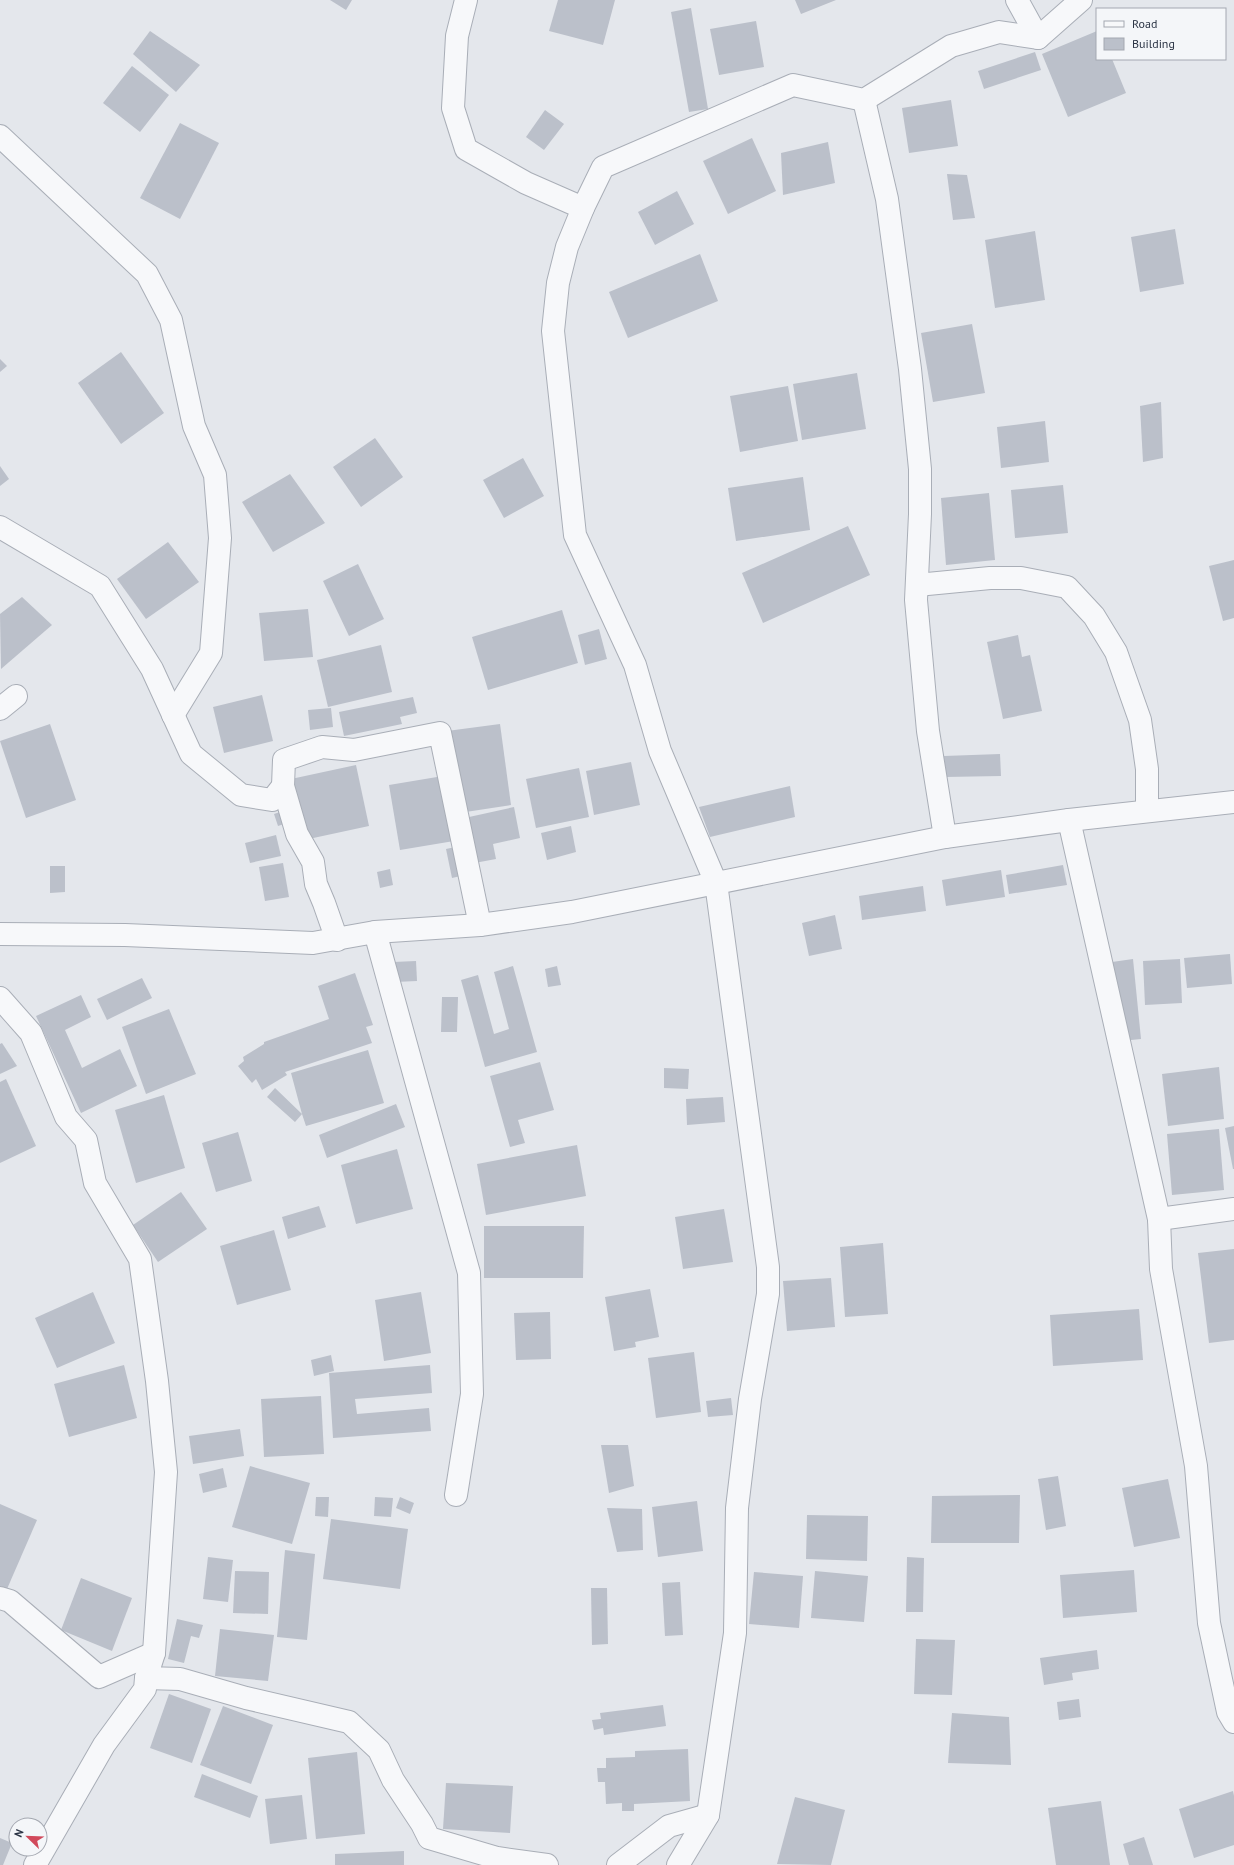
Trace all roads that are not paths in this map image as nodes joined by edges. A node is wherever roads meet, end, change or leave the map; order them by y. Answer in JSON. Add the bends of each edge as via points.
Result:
{"nodes":[{"id":1,"x":466,"y":0,"type":"edge"},
{"id":2,"x":1017,"y":0,"type":"edge"},
{"id":3,"x":1081,"y":0,"type":"edge"},
{"id":4,"x":1038,"y":38,"type":"junction"},
{"id":5,"x":864,"y":100,"type":"junction"},
{"id":6,"x":0,"y":136,"type":"edge"},
{"id":7,"x":582,"y":208,"type":"junction"},
{"id":8,"x":0,"y":527,"type":"edge"},
{"id":9,"x":916,"y":585,"type":"junction"},
{"id":10,"x":173,"y":715,"type":"junction"},
{"id":11,"x":283,"y":786,"type":"junction"},
{"id":12,"x":1234,"y":802,"type":"edge"},
{"id":13,"x":1147,"y":811,"type":"junction"},
{"id":14,"x":1069,"y":820,"type":"junction"},
{"id":15,"x":945,"y":837,"type":"junction"},
{"id":16,"x":716,"y":883,"type":"junction"},
{"id":17,"x":480,"y":925,"type":"junction"},
{"id":18,"x":375,"y":932,"type":"junction"},
{"id":19,"x":0,"y":934,"type":"edge"},
{"id":20,"x":337,"y":940,"type":"junction"},
{"id":21,"x":0,"y":998,"type":"edge"},
{"id":22,"x":1234,"y":1209,"type":"edge"},
{"id":23,"x":1159,"y":1219,"type":"junction"},
{"id":24,"x":456,"y":1495,"type":"dead end"},
{"id":25,"x":0,"y":1598,"type":"edge"},
{"id":26,"x":154,"y":1653,"type":"junction"},
{"id":27,"x":146,"y":1678,"type":"junction"},
{"id":28,"x":1234,"y":1722,"type":"edge"},
{"id":29,"x":708,"y":1815,"type":"junction"},
{"id":30,"x":36,"y":1865,"type":"edge"},
{"id":31,"x":547,"y":1865,"type":"edge"},
{"id":32,"x":618,"y":1865,"type":"edge"},
{"id":33,"x":678,"y":1865,"type":"edge"}],
"edges":[{"from":1,"to":7,"type":"street","via":[[457,36],[453,108],[466,149],[526,183]]},
{"from":2,"to":4,"type":"street"},
{"from":3,"to":4,"type":"street"},
{"from":4,"to":5,"type":"street","via":[[999,32],[951,46]]},
{"from":5,"to":7,"type":"street","via":[[793,85],[603,168]]},
{"from":5,"to":9,"type":"street","via":[[887,199],[910,368],[920,469]]},
{"from":6,"to":10,"type":"street","via":[[147,274],[171,320],[194,426],[215,475],[220,538],[211,653]]},
{"from":7,"to":16,"type":"street","via":[[567,247],[558,283],[553,331],[575,535],[635,665],[660,751]]},
{"from":8,"to":10,"type":"street","via":[[100,586],[152,670]]},
{"from":9,"to":13,"type":"street","via":[[990,578],[1021,578],[1066,587],[1094,616],[1116,652],[1140,720],[1147,768]]},
{"from":9,"to":15,"type":"street","via":[[928,731]]},
{"from":10,"to":11,"type":"street","via":[[191,754],[241,795],[272,800]]},
{"from":11,"to":17,"type":"street","via":[[284,760],[322,747],[354,750],[440,733]]},
{"from":11,"to":20,"type":"street","via":[[297,834],[313,862],[316,884]]},
{"from":12,"to":13,"type":"street"},
{"from":13,"to":14,"type":"street"},
{"from":14,"to":15,"type":"street"},
{"from":14,"to":23,"type":"street"},
{"from":15,"to":16,"type":"street"},
{"from":16,"to":17,"type":"street","via":[[572,912]]},
{"from":16,"to":29,"type":"street","via":[[768,1268],[768,1288],[750,1399],[737,1508],[735,1633]]},
{"from":17,"to":18,"type":"street"},
{"from":18,"to":20,"type":"street"},
{"from":18,"to":24,"type":"street","via":[[469,1273],[472,1394]]},
{"from":19,"to":20,"type":"street","via":[[124,935],[313,943]]},
{"from":21,"to":26,"type":"street","via":[[31,1033],[66,1117],[86,1140],[95,1183],[140,1259],[157,1381],[166,1472]]},
{"from":22,"to":23,"type":"street"},
{"from":23,"to":28,"type":"street","via":[[1161,1269],[1196,1466],[1209,1623],[1228,1712]]},
{"from":25,"to":26,"type":"street","via":[[10,1601],[99,1677]]},
{"from":26,"to":27,"type":"street"},
{"from":27,"to":30,"type":"street","via":[[145,1689],[104,1745]]},
{"from":27,"to":31,"type":"street","via":[[180,1679],[246,1698],[349,1722],[379,1750],[393,1780],[429,1838],[497,1858]]},
{"from":29,"to":32,"type":"street","via":[[669,1826]]},
{"from":29,"to":33,"type":"street"}]}
